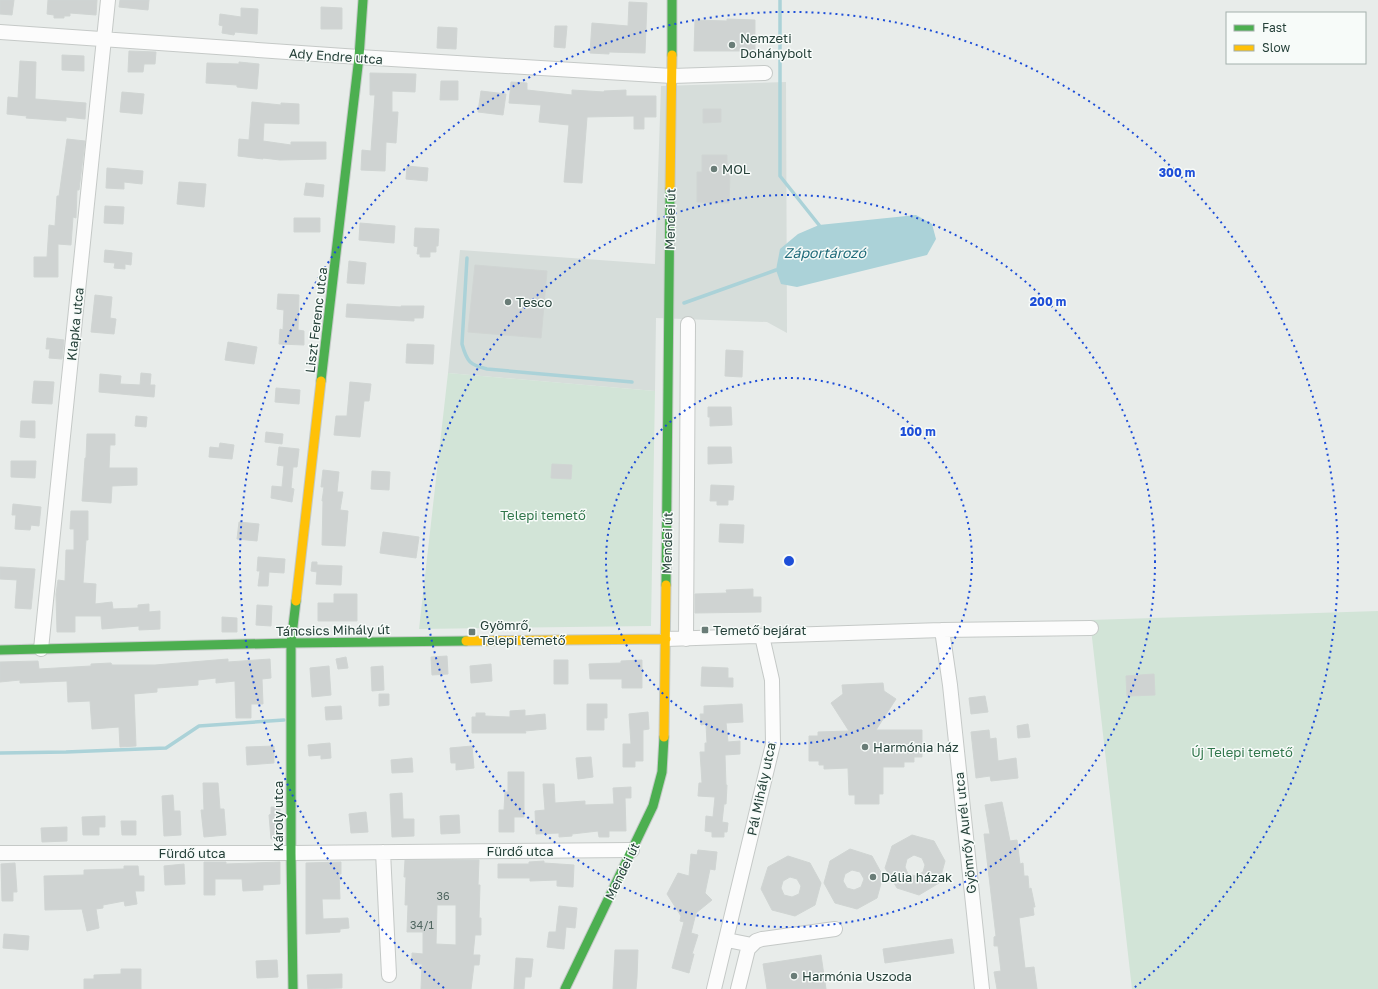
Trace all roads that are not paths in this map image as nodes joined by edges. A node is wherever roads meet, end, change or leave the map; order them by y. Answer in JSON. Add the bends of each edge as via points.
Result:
{"nodes":[{"id":1,"x":108,"y":0,"type":"edge"},
{"id":2,"x":363,"y":0,"type":"edge"},
{"id":3,"x":672,"y":0,"type":"edge"},
{"id":4,"x":0,"y":32,"type":"edge"},
{"id":5,"x":105,"y":40,"type":"junction"},
{"id":6,"x":359,"y":58,"type":"junction"},
{"id":7,"x":765,"y":73,"type":"dead end"},
{"id":8,"x":672,"y":76,"type":"junction"},
{"id":9,"x":688,"y":324,"type":"dead end"},
{"id":10,"x":1091,"y":628,"type":"dead end"},
{"id":11,"x":942,"y":630,"type":"junction"},
{"id":12,"x":762,"y":636,"type":"junction"},
{"id":13,"x":666,"y":639,"type":"junction"},
{"id":14,"x":686,"y":639,"type":"junction"},
{"id":15,"x":292,"y":644,"type":"junction"},
{"id":16,"x":41,"y":649,"type":"junction"},
{"id":17,"x":0,"y":650,"type":"edge"},
{"id":18,"x":632,"y":850,"type":"junction"},
{"id":19,"x":383,"y":852,"type":"junction"},
{"id":20,"x":0,"y":853,"type":"edge"},
{"id":21,"x":291,"y":853,"type":"junction"},
{"id":22,"x":835,"y":929,"type":"dead end"},
{"id":23,"x":726,"y":940,"type":"junction"},
{"id":24,"x":752,"y":945,"type":"junction"},
{"id":25,"x":389,"y":976,"type":"dead end"},
{"id":26,"x":293,"y":989,"type":"edge"},
{"id":27,"x":565,"y":989,"type":"edge"},
{"id":28,"x":714,"y":989,"type":"edge"},
{"id":29,"x":738,"y":989,"type":"edge"},
{"id":30,"x":982,"y":989,"type":"edge"}],
"edges":[{"from":1,"to":5,"type":"street","name":"Klapka utca"},
{"from":2,"to":6,"type":"street","name":"Liszt Ferenc utca"},
{"from":3,"to":8,"type":"street","name":"Mendei út"},
{"from":4,"to":5,"type":"street","name":"Ady Endre utca"},
{"from":5,"to":6,"type":"street","name":"Ady Endre utca"},
{"from":5,"to":16,"type":"street","name":"Klapka utca"},
{"from":6,"to":8,"type":"street","name":"Ady Endre utca"},
{"from":6,"to":15,"type":"street","name":"Liszt Ferenc utca"},
{"from":7,"to":8,"type":"street"},
{"from":8,"to":13,"type":"street","name":"Mendei út"},
{"from":9,"to":14,"type":"street","name":"Mendei út"},
{"from":10,"to":11,"type":"street"},
{"from":11,"to":12,"type":"street"},
{"from":11,"to":30,"type":"street","name":"Gyömrőy Aurél utca"},
{"from":12,"to":14,"type":"street"},
{"from":12,"to":23,"type":"street","name":"Pál Mihály utca","via":[[772,680],[773,744]]},
{"from":13,"to":14,"type":"street"},
{"from":13,"to":15,"type":"street","name":"Táncsics Mihály út"},
{"from":13,"to":18,"type":"street","name":"Mendei út","via":[[662,772],[653,806]]},
{"from":15,"to":16,"type":"street","name":"Táncsics Mihály út"},
{"from":15,"to":21,"type":"street","name":"Károly utca"},
{"from":16,"to":17,"type":"street","name":"Táncsics Mihály út"},
{"from":18,"to":19,"type":"street","name":"Fürdő utca"},
{"from":18,"to":27,"type":"street","name":"Mendei út"},
{"from":19,"to":21,"type":"street","name":"Fürdő utca"},
{"from":19,"to":25,"type":"street"},
{"from":20,"to":21,"type":"street","name":"Fürdő utca"},
{"from":21,"to":26,"type":"street","name":"Károly utca"},
{"from":22,"to":24,"type":"street","via":[[762,939]]},
{"from":23,"to":24,"type":"street"},
{"from":23,"to":28,"type":"street","name":"Pál Mihály utca"},
{"from":24,"to":29,"type":"street","via":[[748,949]]}]}
